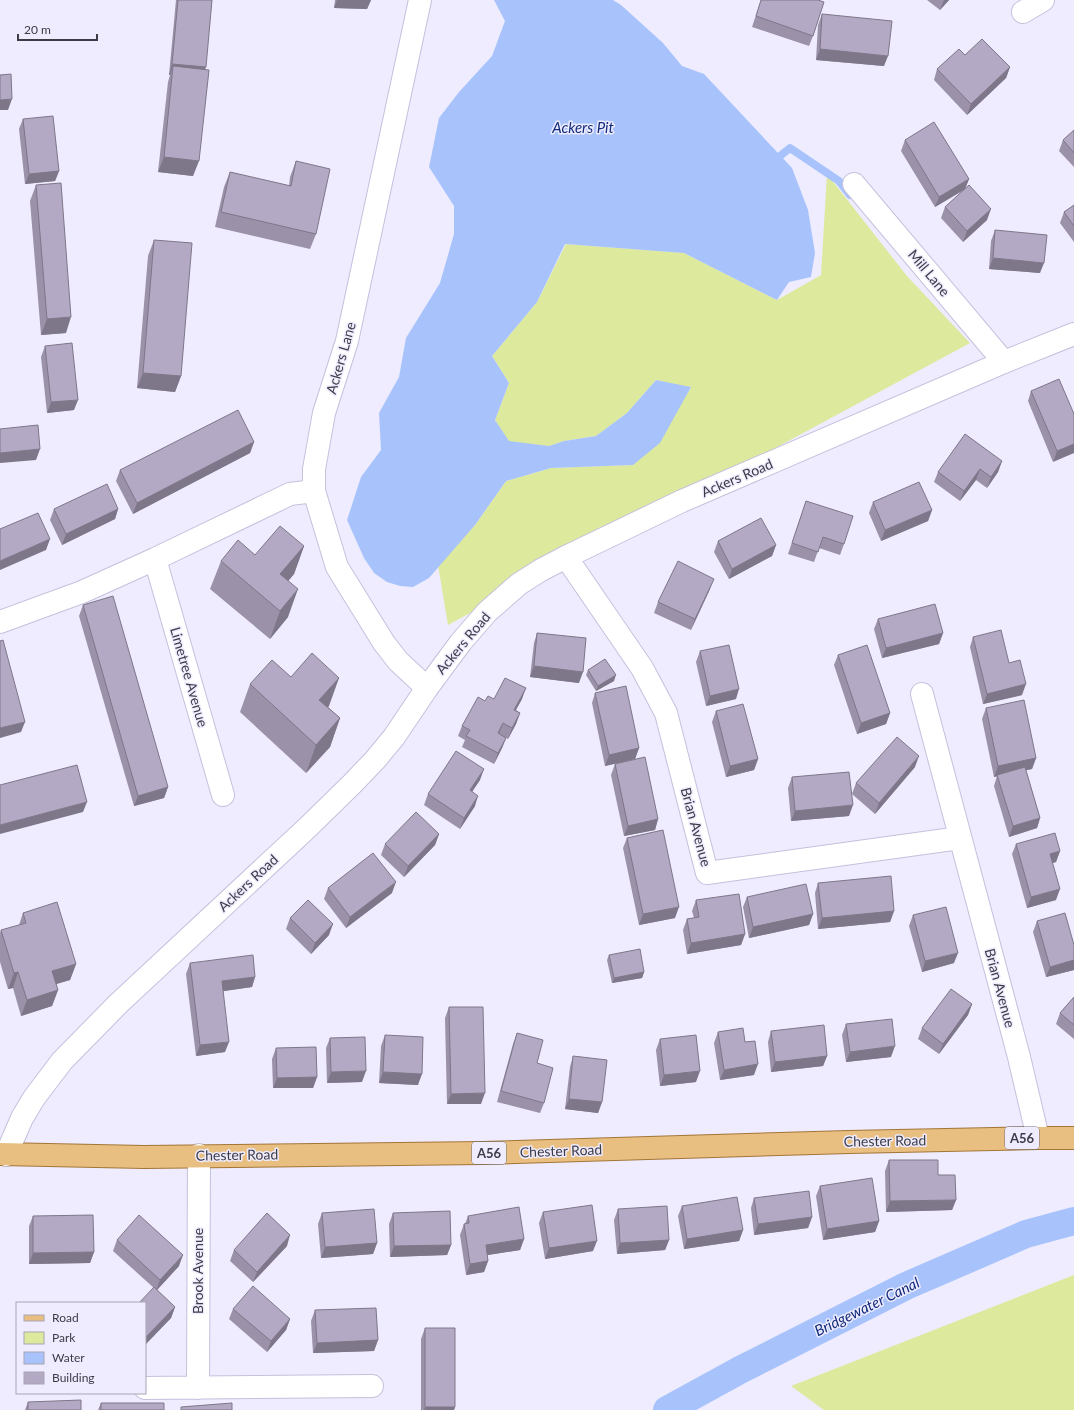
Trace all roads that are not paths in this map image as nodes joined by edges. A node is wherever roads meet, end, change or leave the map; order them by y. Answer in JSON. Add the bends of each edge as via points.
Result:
{"nodes":[{"id":1,"x":420,"y":0,"type":"edge"},
{"id":2,"x":1043,"y":0,"type":"edge"},
{"id":3,"x":1023,"y":12,"type":"dead end"},
{"id":4,"x":854,"y":184,"type":"dead end"},
{"id":5,"x":1074,"y":334,"type":"edge"},
{"id":6,"x":1004,"y":362,"type":"junction"},
{"id":7,"x":314,"y":491,"type":"junction"},
{"id":8,"x":566,"y":557,"type":"junction"},
{"id":9,"x":155,"y":559,"type":"junction"},
{"id":10,"x":0,"y":622,"type":"edge"},
{"id":11,"x":427,"y":688,"type":"junction"},
{"id":12,"x":922,"y":694,"type":"dead end"},
{"id":13,"x":222,"y":795,"type":"dead end"},
{"id":14,"x":960,"y":838,"type":"junction"},
{"id":15,"x":1038,"y":1138,"type":"junction"},
{"id":16,"x":1074,"y":1138,"type":"edge"},
{"id":17,"x":3,"y":1155,"type":"edge"},
{"id":18,"x":199,"y":1155,"type":"junction"},
{"id":19,"x":372,"y":1386,"type":"dead end"},
{"id":20,"x":146,"y":1388,"type":"edge"},
{"id":21,"x":198,"y":1388,"type":"junction"}],
"edges":[{"from":1,"to":7,"type":"street","name":"Ackers Lane","via":[[347,341],[324,413],[314,469]]},
{"from":2,"to":3,"type":"street"},
{"from":4,"to":6,"type":"street","name":"Mill Lane"},
{"from":5,"to":6,"type":"street","name":"Ackers Road"},
{"from":6,"to":8,"type":"street","name":"Ackers Road","via":[[682,502]]},
{"from":7,"to":9,"type":"street","via":[[290,494]]},
{"from":7,"to":11,"type":"street","name":"Ackers Lane","via":[[337,567],[384,643],[398,661]]},
{"from":8,"to":11,"type":"street","name":"Ackers Road","via":[[519,584],[487,612]]},
{"from":8,"to":14,"type":"street","name":"Brian Avenue","via":[[642,668],[666,713],[708,873]]},
{"from":9,"to":10,"type":"street","via":[[82,592]]},
{"from":9,"to":13,"type":"street","name":"Limetree Avenue"},
{"from":11,"to":17,"type":"street","name":"Ackers Road","via":[[376,760],[307,828],[119,1003],[62,1061],[26,1111]]},
{"from":12,"to":14,"type":"street","name":"Brian Avenue"},
{"from":14,"to":15,"type":"street","name":"Brian Avenue"},
{"from":15,"to":16,"type":"main road","name":"Chester Road","number":"A56"},
{"from":15,"to":18,"type":"main road","name":"Chester Road","number":"A56","via":[[482,1153]]},
{"from":17,"to":18,"type":"main road","name":"Chester Road","number":"A56"},
{"from":18,"to":21,"type":"street","name":"Brook Avenue"},
{"from":19,"to":21,"type":"street"},
{"from":20,"to":21,"type":"street"}]}
